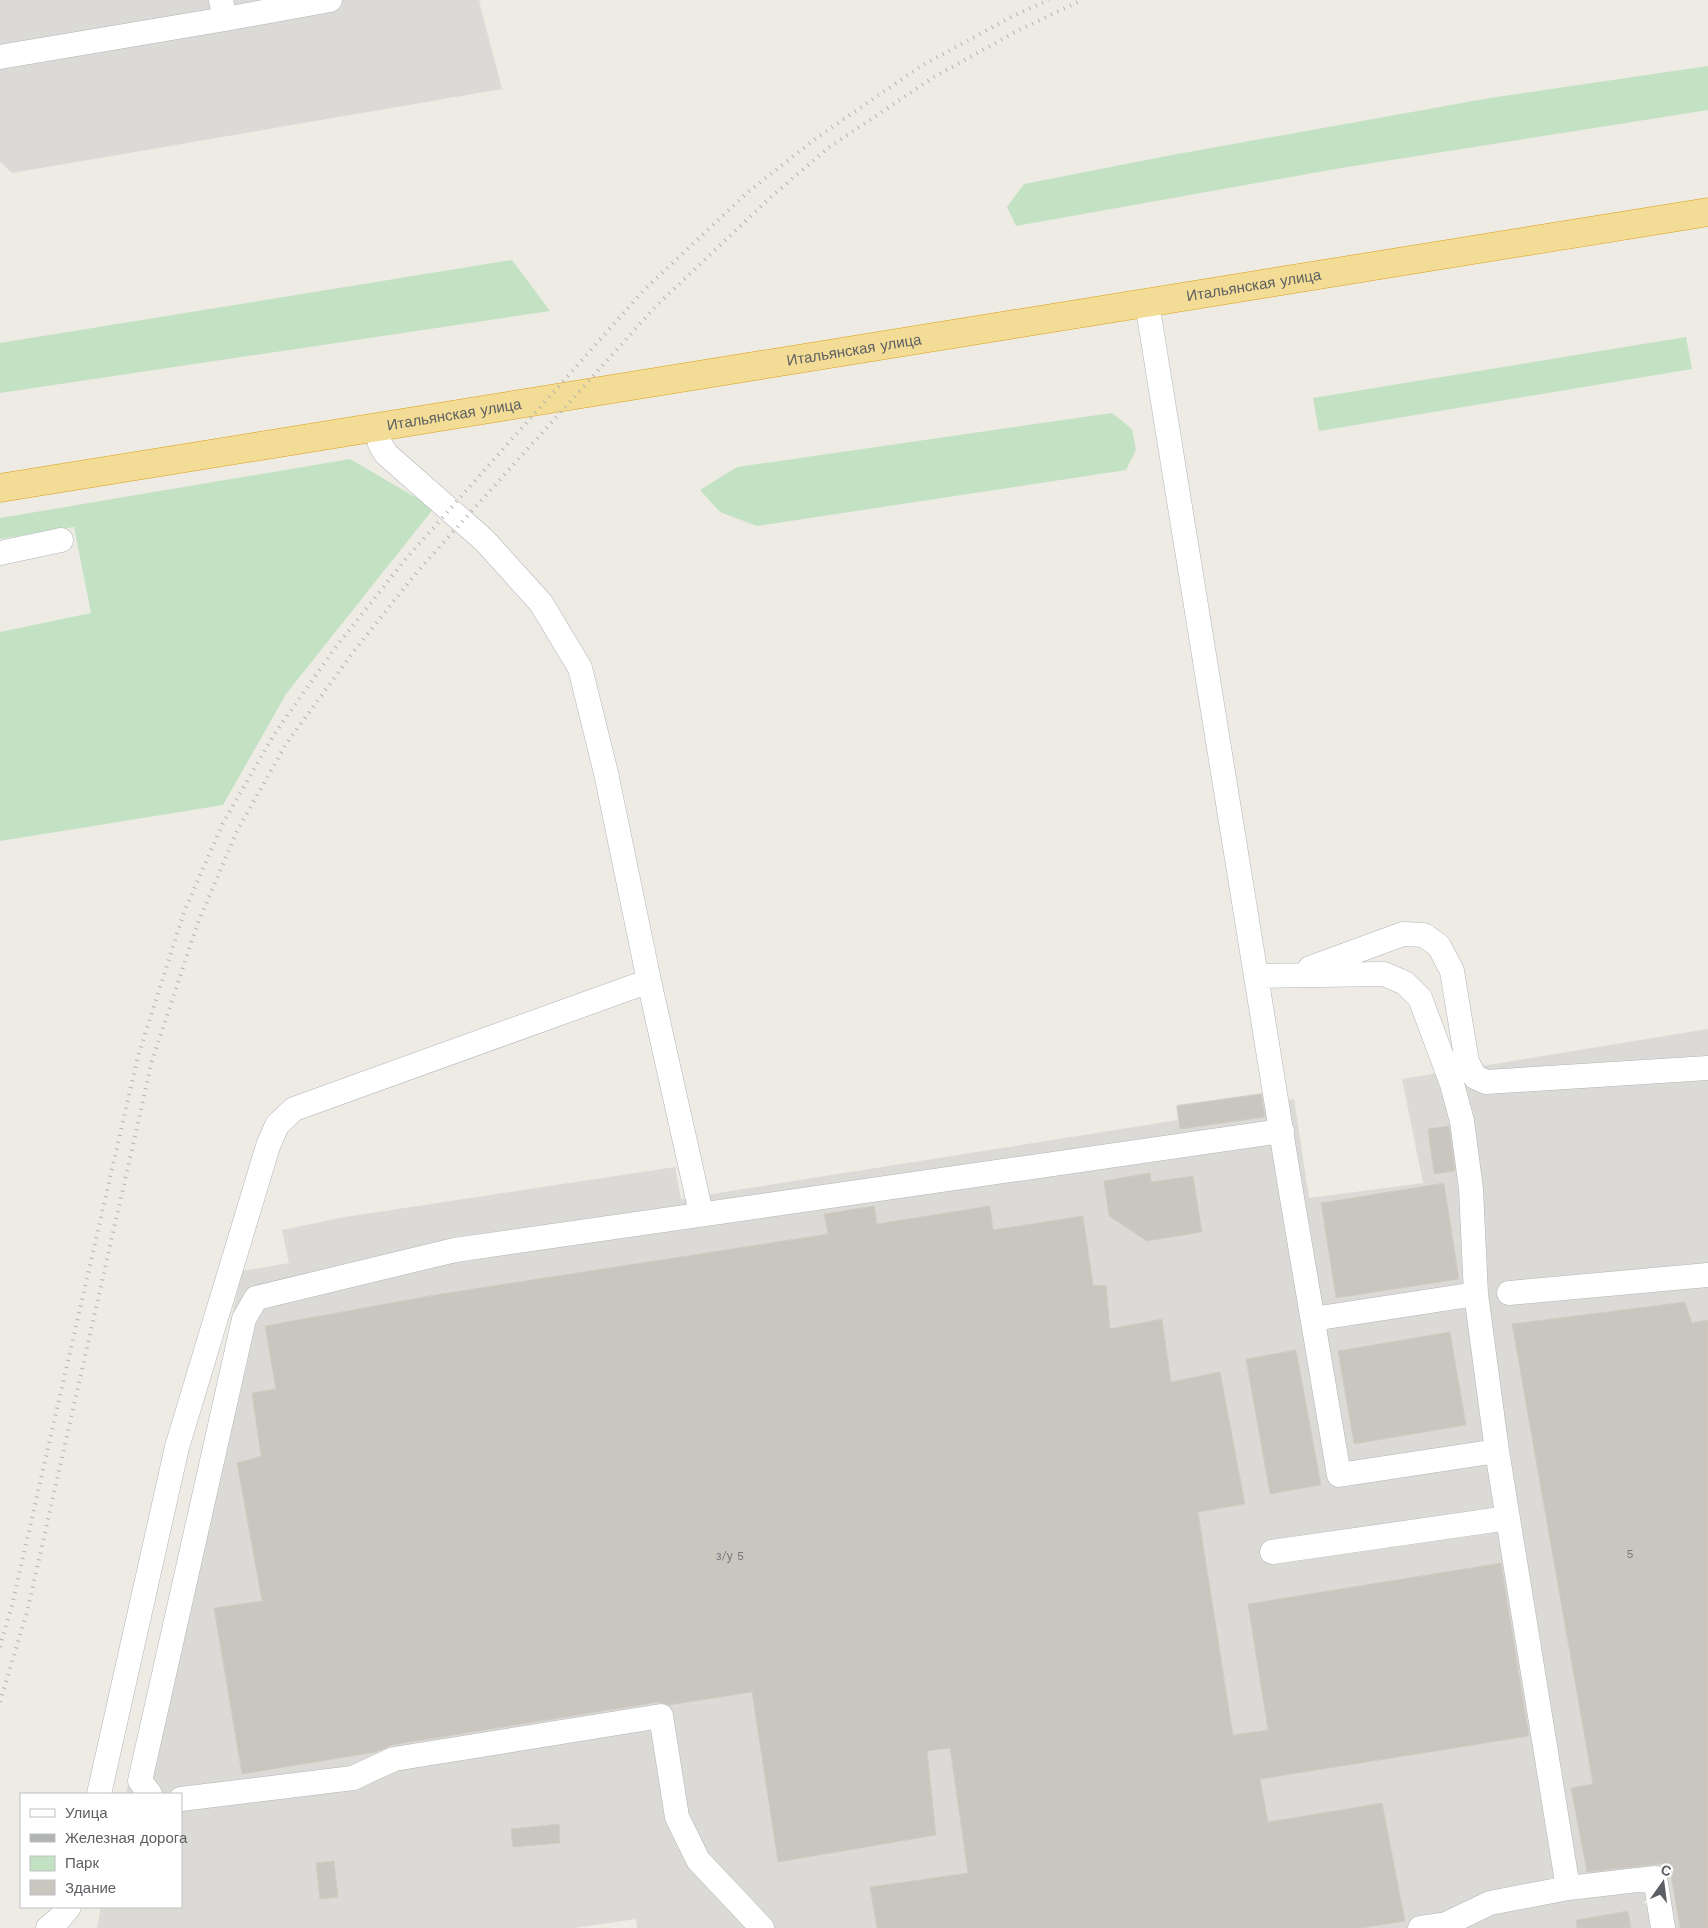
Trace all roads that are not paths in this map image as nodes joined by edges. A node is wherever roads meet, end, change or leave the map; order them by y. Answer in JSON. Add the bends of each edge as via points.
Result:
{"nodes":[{"id":1,"x":330,"y":0,"type":"edge"},
{"id":2,"x":223,"y":9,"type":"edge"},
{"id":3,"x":0,"y":58,"type":"edge"},
{"id":4,"x":1708,"y":212,"type":"edge"},
{"id":5,"x":1147,"y":303,"type":"junction"},
{"id":6,"x":377,"y":428,"type":"junction"},
{"id":7,"x":0,"y":488,"type":"edge"},
{"id":8,"x":61,"y":540,"type":"dead end"},
{"id":9,"x":0,"y":553,"type":"edge"},
{"id":10,"x":1296,"y":974,"type":"junction"},
{"id":11,"x":1257,"y":976,"type":"junction"},
{"id":12,"x":649,"y":981,"type":"junction"},
{"id":13,"x":1708,"y":1068,"type":"edge"},
{"id":14,"x":1282,"y":1130,"type":"junction"},
{"id":15,"x":701,"y":1214,"type":"junction"},
{"id":16,"x":1708,"y":1275,"type":"edge"},
{"id":17,"x":1509,"y":1293,"type":"dead end"},
{"id":18,"x":1476,"y":1294,"type":"junction"},
{"id":19,"x":1313,"y":1319,"type":"junction"},
{"id":20,"x":1498,"y":1451,"type":"junction"},
{"id":21,"x":1508,"y":1518,"type":"junction"},
{"id":22,"x":1272,"y":1552,"type":"dead end"},
{"id":23,"x":99,"y":1793,"type":"edge"},
{"id":24,"x":149,"y":1793,"type":"edge"},
{"id":25,"x":182,"y":1799,"type":"edge"},
{"id":26,"x":1568,"y":1888,"type":"junction"},
{"id":27,"x":68,"y":1908,"type":"edge"},
{"id":28,"x":48,"y":1928,"type":"edge"},
{"id":29,"x":762,"y":1928,"type":"edge"},
{"id":30,"x":1420,"y":1928,"type":"edge"},
{"id":31,"x":1663,"y":1928,"type":"edge"}],
"edges":[{"from":1,"to":2,"type":"street"},
{"from":2,"to":3,"type":"street"},
{"from":4,"to":5,"type":"highway","name":"Итальянская улица"},
{"from":5,"to":6,"type":"highway","name":"Итальянская улица"},
{"from":5,"to":11,"type":"street"},
{"from":6,"to":7,"type":"highway","name":"Итальянская улица"},
{"from":6,"to":12,"type":"street","via":[[386,454],[484,540],[541,602],[580,668],[606,773]]},
{"from":8,"to":9,"type":"street"},
{"from":10,"to":11,"type":"street"},
{"from":10,"to":13,"type":"street","via":[[1403,934],[1424,935],[1439,946],[1452,971],[1467,1062],[1475,1077],[1486,1082]]},
{"from":10,"to":18,"type":"street","via":[[1384,974],[1405,983],[1420,998],[1462,1121],[1471,1189]]},
{"from":11,"to":14,"type":"street"},
{"from":12,"to":15,"type":"street"},
{"from":12,"to":23,"type":"street","via":[[294,1110],[277,1125],[177,1447]]},
{"from":14,"to":15,"type":"street"},
{"from":14,"to":19,"type":"street"},
{"from":15,"to":24,"type":"street","via":[[455,1250],[256,1298],[244,1319],[140,1781]]},
{"from":16,"to":17,"type":"street"},
{"from":18,"to":19,"type":"street"},
{"from":18,"to":20,"type":"street"},
{"from":19,"to":20,"type":"street","via":[[1339,1475]]},
{"from":20,"to":21,"type":"street"},
{"from":21,"to":22,"type":"street"},
{"from":21,"to":26,"type":"street"},
{"from":25,"to":29,"type":"street","via":[[353,1778],[394,1759],[661,1716],[677,1817],[698,1860]]},
{"from":26,"to":30,"type":"street","via":[[1490,1903],[1446,1924]]},
{"from":26,"to":31,"type":"street","via":[[1655,1878]]},
{"from":27,"to":28,"type":"street"}]}
